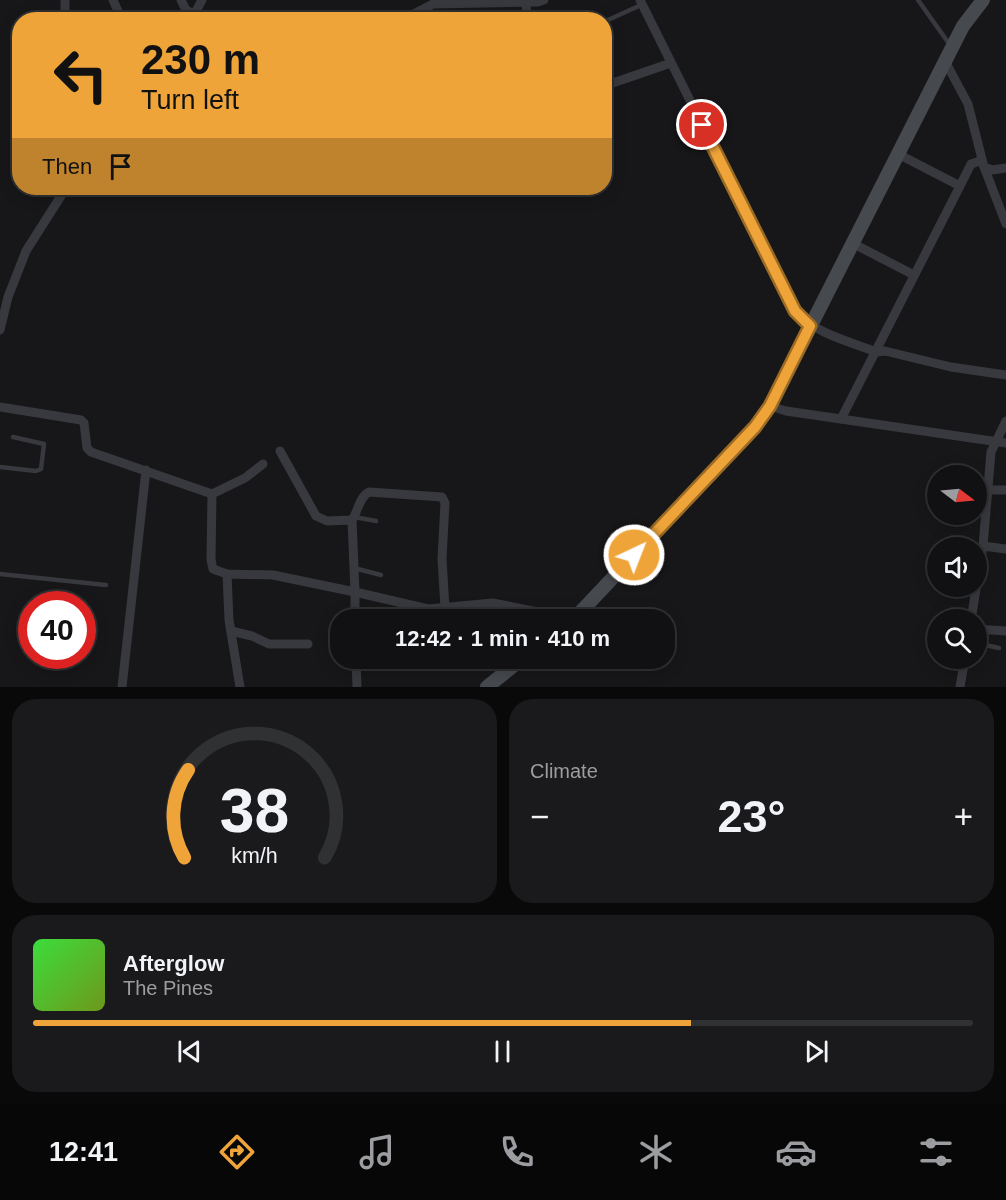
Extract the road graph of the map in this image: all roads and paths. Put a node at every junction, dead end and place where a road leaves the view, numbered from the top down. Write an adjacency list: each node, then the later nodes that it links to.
1 (544, 0): 4 (street)
2 (918, 0): 8 (lane)
3 (983, 0): 8 (street)
4 (526, 1): 6 (street)
5 (640, 2): 7 (lane); 10 (street)
6 (418, 12)
7 (612, 18)
8 (952, 47): 9 (street)
9 (945, 61): 12 (street); 13 (street)
10 (671, 63): 11 (street); 21 (street)
11 (612, 83)
12 (898, 154): 15 (street); 19 (street)
13 (982, 164): 14 (street); 15 (street); 17 (street)
14 (1006, 168)
15 (960, 186): 20 (street)
16 (62, 195): 22 (street)
17 (1002, 203): 18 (street)
18 (1006, 224)
19 (852, 243): 20 (street); 21 (street)
20 (915, 275): 23 (street)
21 (810, 326): 23 (street); 25 (street)
22 (0, 330)
23 (877, 352): 24 (street); 27 (street)
24 (1006, 375)
25 (770, 406): 27 (street); 54 (street)
26 (0, 407): 35 (street)
27 (842, 419): 30 (street)
28 (1006, 421): 30 (street)
29 (13, 437): 34 (lane)
30 (995, 441): 31 (street); 36 (street)
31 (1006, 443)
32 (280, 451): 39 (street)
33 (263, 464): 38 (street)
34 (0, 467)
35 (146, 470): 38 (street); 64 (street)
36 (988, 490): 37 (street); 41 (street)
37 (1006, 490)
38 (212, 494): 46 (street)
39 (353, 519): 40 (lane); 44 (street); 50 (street)
40 (376, 521)
41 (984, 537)
42 (987, 547): 43 (street)
43 (1006, 549)
44 (354, 568): 47 (lane); 49 (street)
45 (0, 574): 48 (lane)
46 (227, 574): 49 (street); 56 (street)
47 (381, 575)
48 (106, 585)
49 (355, 592): 51 (street); 52 (street)
50 (445, 608): 52 (street); 53 (street)
51 (355, 609)
52 (428, 609)
53 (523, 609)
54 (582, 609)
55 (987, 630): 57 (street)
56 (231, 631): 58 (street); 65 (street)
57 (1006, 631)
58 (308, 644)
59 (987, 646): 60 (lane)
60 (999, 648)
61 (356, 669): 66 (street)
62 (509, 669): 67 (street)
63 (963, 669): 68 (street)
64 (122, 687)
65 (240, 687)
66 (357, 687)
67 (487, 687)
68 (960, 687)

